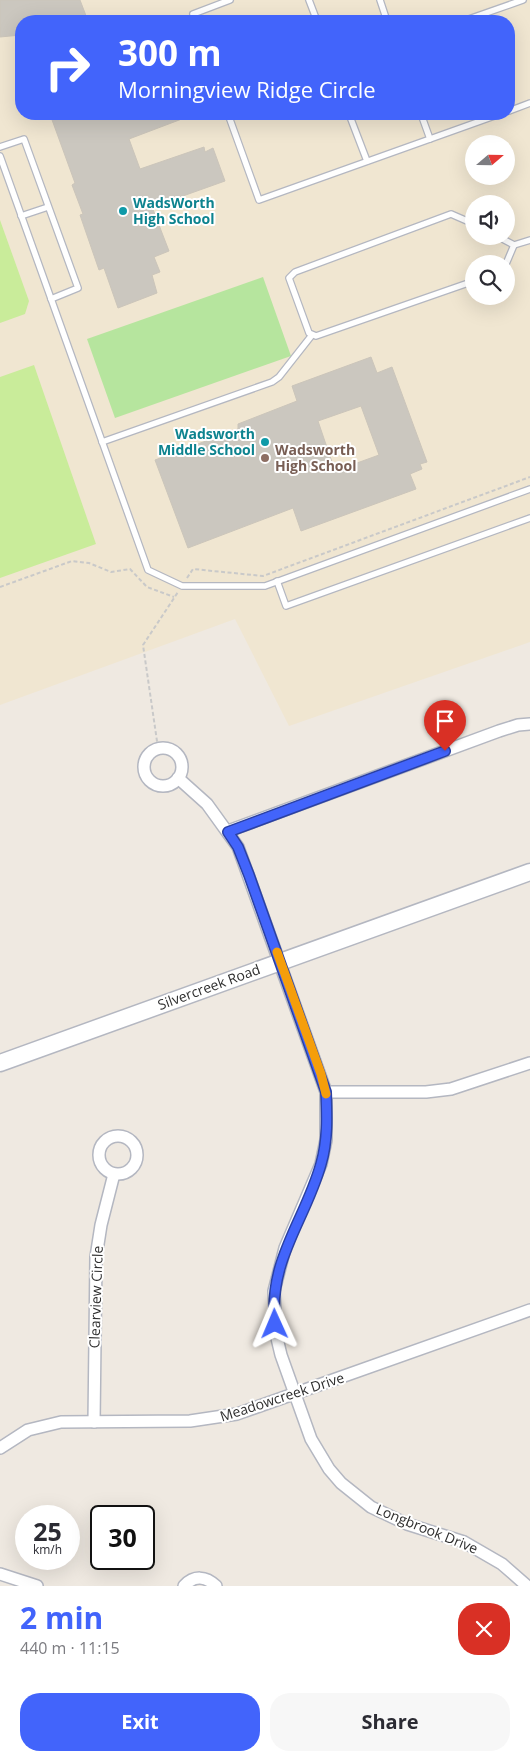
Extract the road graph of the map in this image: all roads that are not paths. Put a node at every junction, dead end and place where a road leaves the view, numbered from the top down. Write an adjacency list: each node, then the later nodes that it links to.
1 (230, 0): 5 (lane)
2 (309, 0): 6 (lane)
3 (380, 0): 7 (lane)
4 (523, 0): 8 (lane)
5 (193, 15)
6 (315, 15)
7 (385, 15)
8 (480, 15)
9 (530, 103): 10 (lane)
10 (515, 109)
11 (230, 120): 18 (lane)
12 (352, 120): 18 (lane)
13 (423, 120): 15 (lane)
14 (482, 120): 15 (lane)
15 (430, 138): 18 (lane)
16 (0, 147): 19 (lane)
17 (0, 156): 20 (lane)
18 (366, 162)
19 (48, 207): 20 (lane); 27 (lane)
20 (21, 216): 27 (lane)
21 (465, 220): 28 (lane)
22 (530, 240): 24 (lane)
23 (514, 245): 25 (lane)
24 (515, 245)
25 (510, 255)
26 (465, 285): 28 (lane)
27 (51, 299): 29 (lane)
28 (312, 335): 29 (lane)
29 (102, 442): 32 (lane)
30 (530, 489): 32 (lane)
31 (530, 518): 32 (lane)
32 (277, 581)
33 (530, 724): 35 (street)
34 (178, 778): 35 (street, Longbrook Drive)
35 (228, 832): 37 (street, Longbrook Drive)
36 (530, 872): 37 (street, Silvercreek Road)
37 (280, 962): 38 (street, Silvercreek Road); 40 (street, Longbrook Drive)
38 (0, 1063)
39 (530, 1063): 40 (street)
40 (326, 1092): 43 (street, Longbrook Drive)
41 (114, 1174): 44 (street, Clearview Circle)
42 (530, 1310): 43 (street, Meadowcreek Drive)
43 (295, 1394): 44 (street, Meadowcreek Drive); 50 (street, Longbrook Drive)
44 (94, 1422): 45 (street, Meadowcreek Drive)
45 (0, 1448)
46 (0, 1574): 47 (street)
47 (37, 1586)
48 (184, 1586): 49 (street)
49 (216, 1586)
50 (527, 1586)

